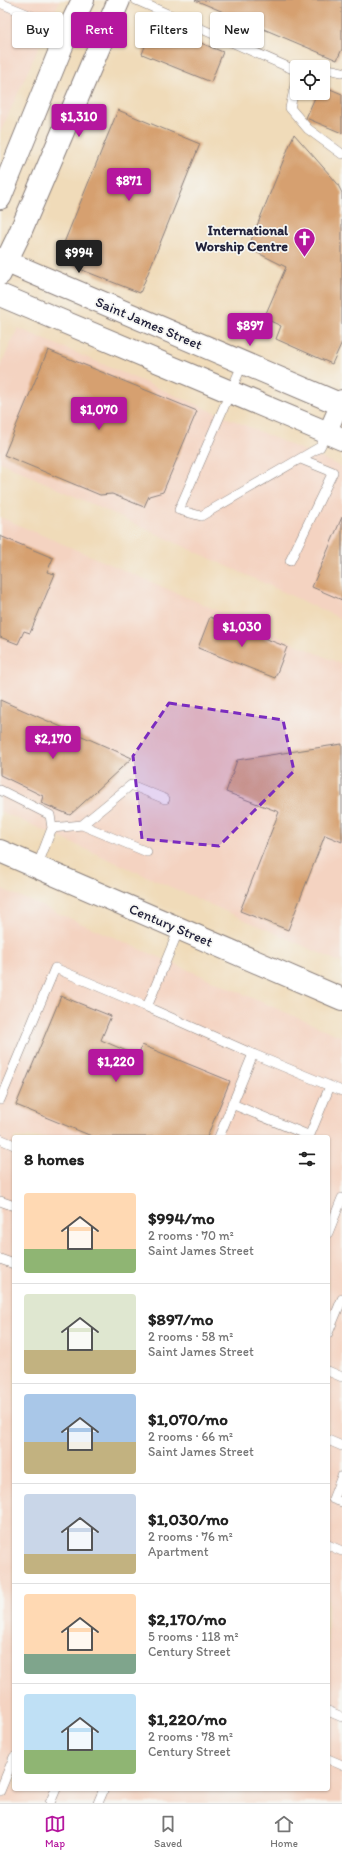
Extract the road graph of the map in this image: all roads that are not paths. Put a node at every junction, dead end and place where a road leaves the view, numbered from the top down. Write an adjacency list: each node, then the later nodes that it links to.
1 (83, 0): 5 (main road)
2 (119, 0): 12 (main road)
3 (140, 1): 6 (lane)
4 (0, 3): 5 (lane)
5 (68, 31): 11 (main road)
6 (290, 68)
7 (330, 69): 8 (lane)
8 (342, 72)
9 (292, 100): 10 (lane)
10 (342, 154)
11 (0, 198)
12 (2, 265): 14 (main road, Saint James Street)
13 (0, 296): 15 (main road)
14 (243, 363): 15 (lane); 16 (main road, Saint James Street)
15 (231, 391): 17 (main road); 18 (lane)
16 (341, 403): 17 (street)
17 (335, 436): 18 (lane)
18 (301, 459): 19 (lane)
19 (290, 561)
20 (0, 790): 23 (lane)
21 (165, 799): 22 (lane)
22 (82, 825): 23 (lane); 25 (lane)
23 (52, 828): 26 (lane)
24 (0, 851): 26 (main road, Century Street)
25 (147, 852)
26 (37, 867): 27 (main road, Century Street)
27 (180, 928): 28 (main road, Century Street); 29 (lane)
28 (342, 999)
29 (147, 1007): 30 (lane); 33 (lane)
30 (253, 1054): 31 (lane); 34 (lane)
31 (330, 1086): 32 (lane); 37 (lane)
32 (342, 1091)
33 (0, 1100)
34 (232, 1104): 35 (lane); 36 (lane)
35 (220, 1135)
36 (305, 1135)
37 (311, 1135)
38 (0, 1139): 39 (lane)
39 (12, 1144)
40 (342, 1198): 43 (lane)
41 (0, 1201): 42 (lane)
42 (12, 1205)
43 (330, 1228)
44 (0, 1259): 45 (lane)
45 (12, 1263)
46 (342, 1300): 47 (lane)
47 (339, 1317): 48 (lane)
48 (330, 1330)
49 (330, 1372): 50 (lane)
50 (342, 1377)
51 (330, 1441): 52 (lane)
52 (342, 1446)
53 (342, 1476): 54 (lane)
54 (330, 1497): 55 (lane)
55 (342, 1502)
56 (330, 1546): 57 (lane)
57 (342, 1551)
58 (330, 1712): 59 (lane)
59 (342, 1718)
60 (330, 1760): 62 (lane)
61 (12, 1762): 63 (lane)
62 (342, 1765)
63 (0, 1791)
64 (55, 1791): 66 (lane)
65 (103, 1791): 67 (lane)
66 (50, 1803)
67 (98, 1803)

